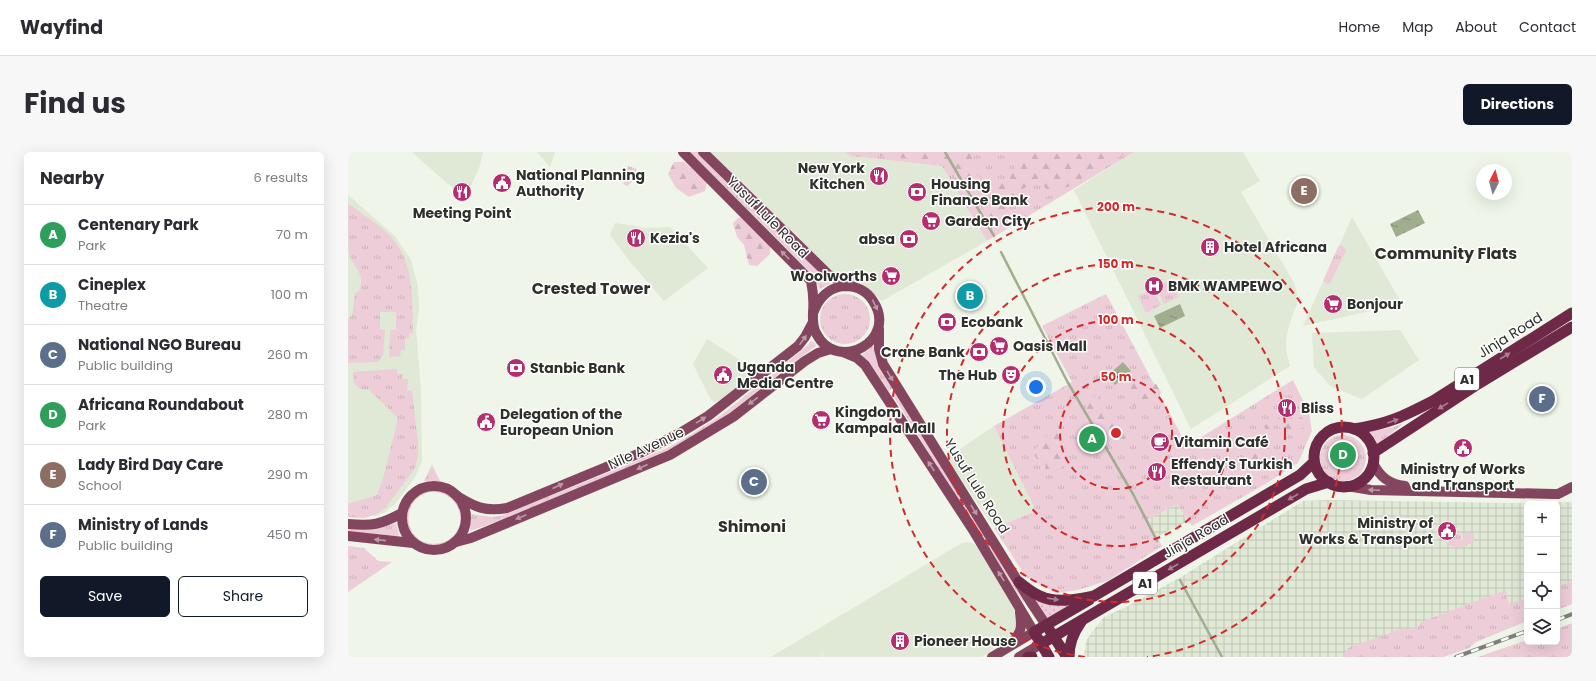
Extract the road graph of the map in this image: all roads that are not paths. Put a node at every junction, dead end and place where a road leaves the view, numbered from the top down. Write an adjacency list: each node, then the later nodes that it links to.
1 (683, 152): 5 (main road, Yusuf Lule Road, one-way to 1)
2 (703, 152): 3 (main road, Yusuf Lule Road)
3 (854, 287): 5 (main road); 6 (main road, one-way to 6)
4 (1572, 314): 10 (highway, Jinja Road / A1, one-way to 4)
5 (813, 317): 8 (main road); 16 (main road, Nile Avenue, one-way to 5)
6 (879, 325): 9 (main road); 22 (main road, Yusuf Lule Road, one-way to 22)
7 (1572, 327): 11 (highway, Jinja Road / A1, one-way to 11)
8 (831, 349): 9 (main road); 20 (main road, Nile Avenue, one-way to 20)
9 (845, 352): 24 (main road, Yusuf Lule Road, one-way to 9)
10 (1354, 429): 11 (highway); 12 (highway, A1)
11 (1373, 458): 14 (highway, A1); 15 (main road)
12 (1314, 462): 13 (highway); 23 (highway, Jinja Road / A1)
13 (1328, 482): 14 (highway, A1); 25 (highway, Jinja Road / A1, one-way to 25)
14 (1347, 486): 15 (main road, one-way to 14)
15 (1569, 488)
16 (457, 496): 17 (main road); 20 (main road)
17 (402, 513): 18 (main road); 21 (main road)
18 (348, 524)
19 (348, 536): 21 (main road, one-way to 19)
20 (456, 542): 21 (main road)
21 (413, 543)
22 (1019, 582): 23 (highway, one-way to 23); 26 (main road, Yusuf Lule Road)
23 (1094, 596): 26 (highway, A1)
24 (1020, 610): 27 (main road, Yusuf Lule Road); 30 (main road)
25 (1084, 618): 28 (highway, Jinja Road / A1); 36 (highway)
26 (1046, 625): 27 (highway, A1); 28 (highway, Yusuf Lule Road)
27 (1034, 632): 29 (highway); 30 (main road, A1)
28 (1054, 637): 29 (highway, Jinja Road / A1); 36 (highway, Yusuf Lule Road)
29 (1041, 644): 32 (main road, Jinja Road / A1); 35 (highway)
30 (1007, 648): 31 (main road, A1)
31 (992, 657)
32 (1019, 657)
33 (1028, 657): 34 (highway)
34 (1032, 657)
35 (1049, 657)
36 (1068, 657)

